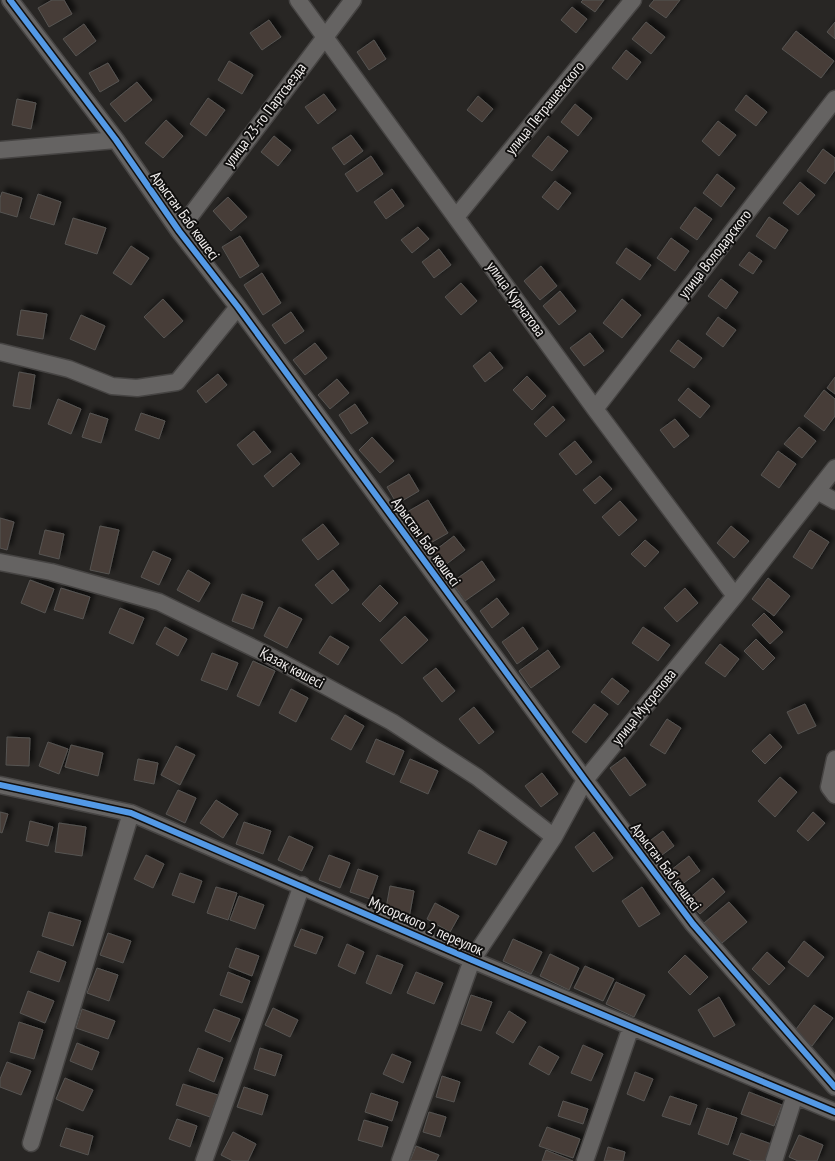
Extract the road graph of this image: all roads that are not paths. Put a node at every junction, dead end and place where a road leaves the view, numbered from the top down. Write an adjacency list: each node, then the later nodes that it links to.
1 (10, 0): 7 (street, Арыстан Баб көшесі)
2 (298, 0): 5 (street, улица Курчатова)
3 (353, 0): 5 (street, улица 23-го Партсъезда)
4 (633, 0): 9 (street, улица Петрашевского)
5 (324, 36): 9 (street, улица Курчатова); 10 (street, улица 23-го Партсъезда)
6 (835, 99): 13 (street, улица Володарского)
7 (116, 140): 8 (street); 10 (street, Арыстан Баб көшесі)
8 (0, 150)
9 (456, 217): 13 (street, улица Курчатова)
10 (179, 230): 11 (street, Арыстан Баб көшесі)
11 (238, 308): 12 (street); 20 (street, Арыстан Баб көшесі)
12 (0, 352)
13 (595, 409): 18 (street, улица Курчатова)
14 (835, 468): 15 (street, улица Мусрепова)
15 (817, 491): 16 (street); 18 (street, улица Мусрепова)
16 (835, 501)
17 (0, 562): 24 (street, Қазақ көшесі)
18 (735, 596): 20 (street, улица Мусрепова)
19 (835, 759): 22 (street)
20 (585, 780): 24 (street, улица Мусрепова); 28 (street, Арыстан Баб көшесі)
21 (0, 785): 23 (street, Мусорского 2 переулок)
22 (835, 795)
23 (131, 812): 25 (street, Мусорского 2 переулок); 31 (street)
24 (554, 837): 26 (street, улица Мусрепова)
25 (302, 885): 26 (street, Мусорского 2 переулок); 32 (street)
26 (472, 960): 27 (street, Мусорского 2 переулок); 33 (street, Мусорского 2 переулок)
27 (631, 1027): 29 (street, Мусорского 2 переулок); 34 (street)
28 (835, 1087)
29 (795, 1095): 30 (street, Мусорского 2 переулок); 35 (street)
30 (835, 1112)
31 (31, 1143)
32 (204, 1161)
33 (400, 1161)
34 (584, 1161)
35 (774, 1161)

